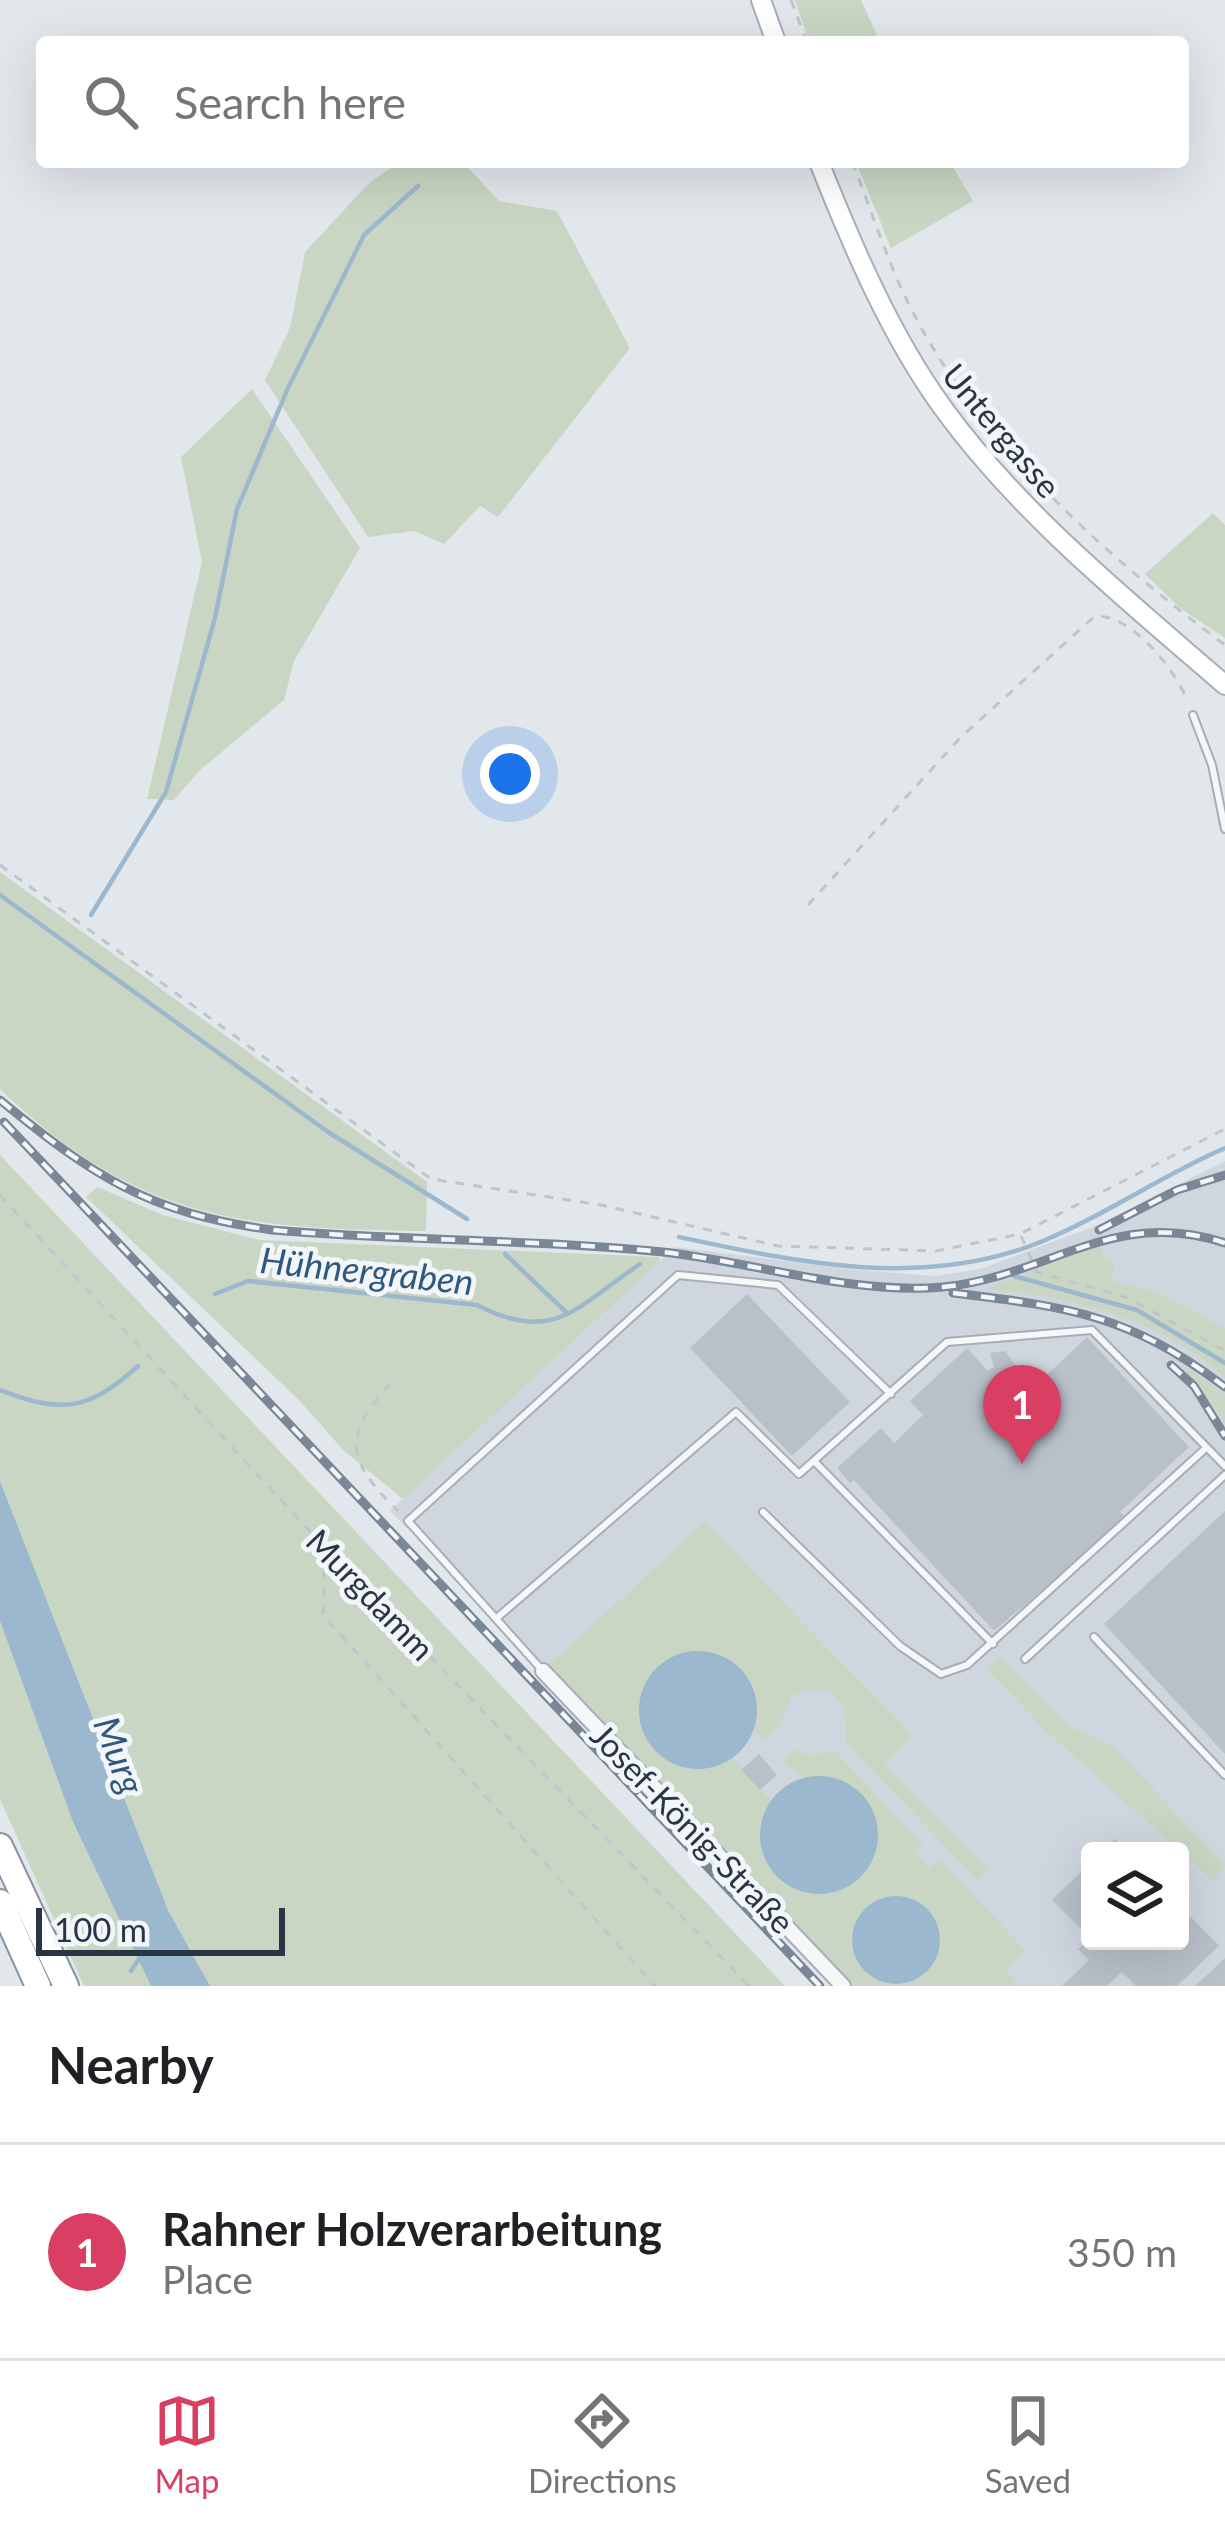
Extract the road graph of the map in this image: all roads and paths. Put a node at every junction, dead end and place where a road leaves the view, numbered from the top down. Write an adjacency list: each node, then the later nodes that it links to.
1 (761, 0): 3 (street)
2 (791, 0): 4 (path)
3 (774, 36)
4 (805, 36)
5 (822, 168): 8 (street)
6 (854, 168): 7 (path, Untergasse)
7 (1225, 645)
8 (1225, 685)
9 (1193, 715): 11 (lane); 14 (path)
10 (1225, 763): 11 (lane)
11 (1211, 765): 12 (lane)
12 (1225, 829)
13 (0, 865): 17 (path)
14 (808, 905)
15 (1225, 1129): 17 (path)
16 (0, 1195): 26 (path, Murgdamm)
17 (1020, 1234): 18 (path)
18 (1225, 1351)
19 (390, 1384): 25 (path)
20 (891, 1394): 21 (lane); 22 (lane); 25 (lane)
21 (1206, 1448): 23 (lane); 29 (lane)
22 (814, 1461): 27 (lane); 29 (lane)
23 (1225, 1471): 30 (lane)
24 (763, 1512): 29 (lane)
25 (408, 1521): 27 (lane)
26 (326, 1549): 37 (path); 38 (path, Murgdamm)
27 (499, 1617): 31 (lane)
28 (1094, 1637): 32 (lane)
29 (993, 1644)
30 (1025, 1659)
31 (543, 1671): 39 (street, Josef-König-Straße)
32 (1225, 1775)
33 (0, 1846): 36 (highway)
34 (0, 1902): 35 (highway)
35 (38, 1986)
36 (66, 1986)
37 (655, 1986)
38 (749, 1986)
39 (843, 1986)

